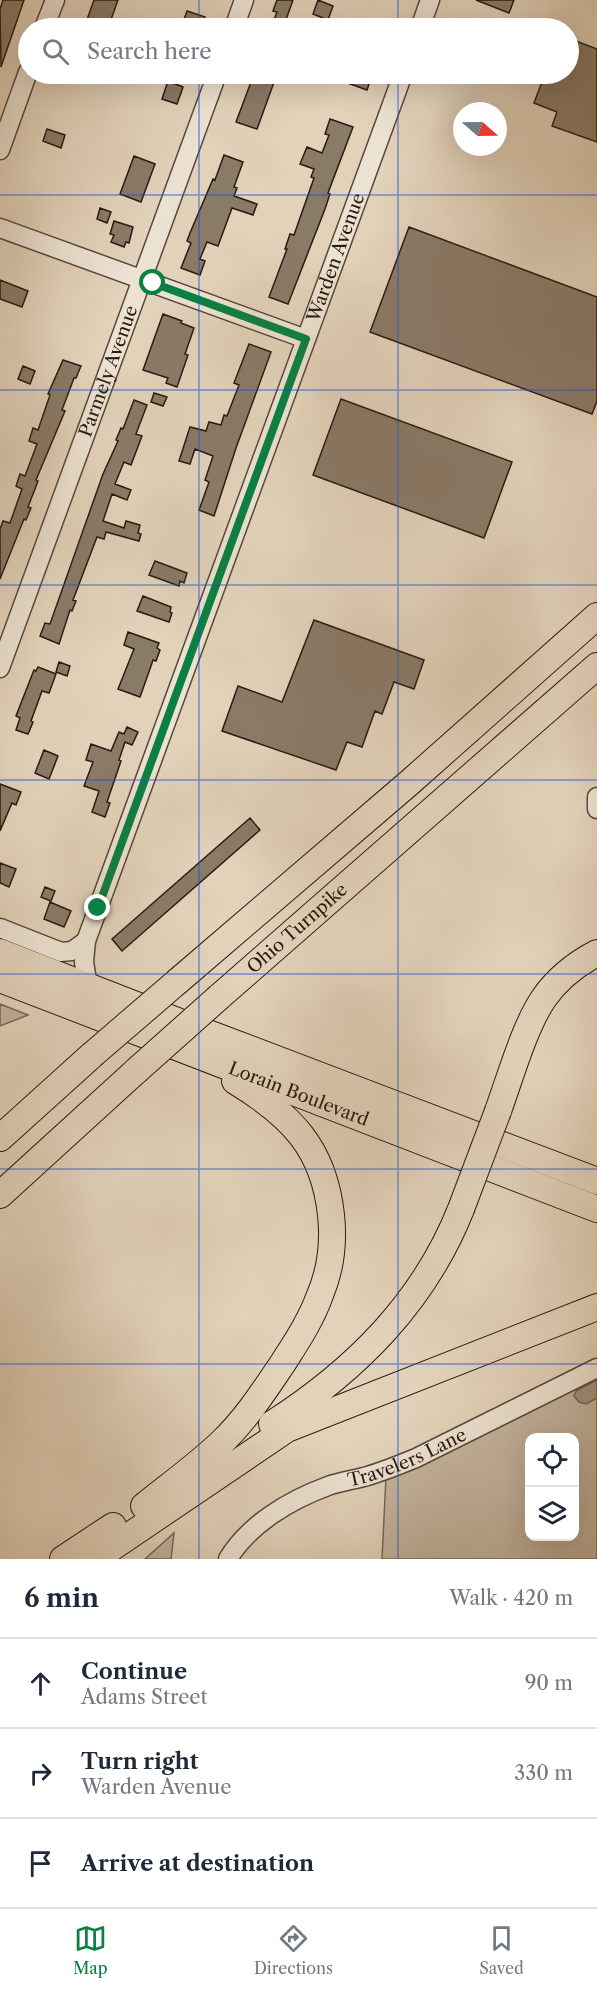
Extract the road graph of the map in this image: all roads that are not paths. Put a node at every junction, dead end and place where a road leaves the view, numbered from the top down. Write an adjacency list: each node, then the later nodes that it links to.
1 (55, 0): 4 (street)
2 (244, 0): 5 (street)
3 (430, 0): 6 (street)
4 (48, 18)
5 (238, 18)
6 (424, 18)
7 (24, 84): 10 (street)
8 (213, 84): 12 (street, Parmely Avenue)
9 (399, 84): 13 (street, Warden Avenue)
10 (0, 150)
11 (0, 228): 12 (street)
12 (142, 279): 13 (street); 16 (street, Parmely Avenue)
13 (306, 339): 20 (street, Warden Avenue)
14 (597, 616): 27 (highway, Ohio Turnpike, bridge)
15 (597, 666): 34 (highway, Ohio Turnpike, bridge)
16 (0, 668)
17 (597, 797): 18 (street)
18 (597, 809)
19 (0, 928): 20 (street)
20 (86, 941): 25 (street, Warden Avenue)
21 (0, 952): 25 (highway, Lorain Boulevard)
22 (597, 953): 28 (highway)
23 (597, 965): 28 (highway)
24 (0, 979): 26 (highway, Lorain Boulevard)
25 (88, 987): 31 (highway, Lorain Boulevard)
26 (149, 1037): 35 (highway, Lorain Boulevard); 40 (highway)
27 (92, 1054): 29 (highway); 30 (highway, Ohio Turnpike)
28 (503, 1112): 36 (highway)
29 (0, 1120)
30 (0, 1138)
31 (500, 1145): 32 (highway); 33 (highway, Lorain Boulevard)
32 (597, 1170)
33 (597, 1180)
34 (0, 1194)
35 (597, 1209)
36 (465, 1210): 39 (highway); 40 (highway)
37 (597, 1307): 39 (highway)
38 (597, 1368): 43 (street, Travelers Lane)
39 (287, 1429): 42 (highway)
40 (144, 1506): 41 (highway)
41 (63, 1559)
42 (96, 1559)
43 (228, 1559)

